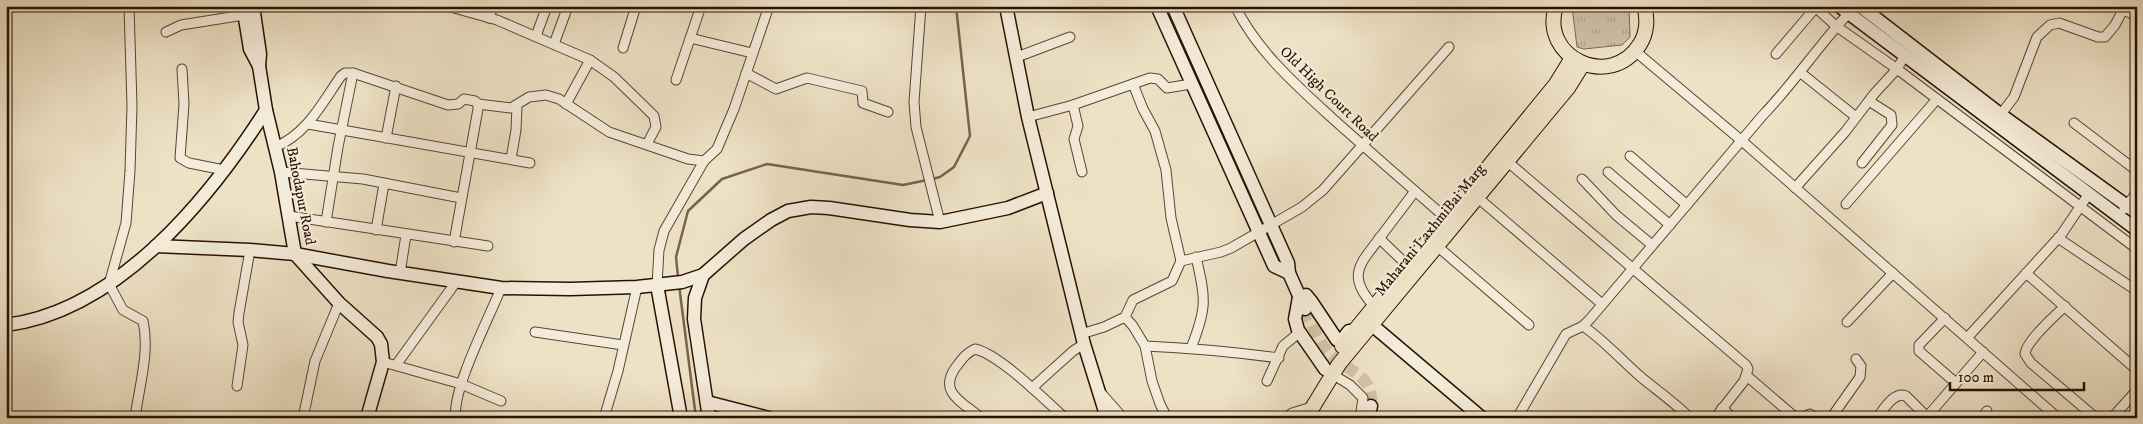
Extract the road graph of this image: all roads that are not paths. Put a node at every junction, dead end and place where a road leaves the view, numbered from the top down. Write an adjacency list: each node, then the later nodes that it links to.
1 (129, 6): 122 (street)
2 (447, 6): 22 (street)
3 (492, 6): 22 (street)
4 (547, 6): 25 (street)
5 (568, 6): 28 (street)
6 (636, 6): 30 (street)
7 (701, 6): 27 (street)
8 (769, 6): 32 (street)
9 (921, 6): 95 (street)
10 (1006, 6): 35 (street)
11 (1157, 6): 45 (street)
12 (1172, 6): 97 (street)
13 (1235, 6): 64 (street, Old High Court Road)
14 (1556, 6): 37 (main road)
15 (1644, 6): 31 (main road)
16 (1860, 6): 57 (street)
17 (1815, 7): 23 (street); 33 (street)
18 (2123, 7): 21 (street); 57 (street)
19 (246, 9): 24 (street); 53 (street, Bahodapur Road)
20 (1843, 10): 23 (street); 34 (street)
21 (2137, 17)
22 (489, 18): 25 (street)
23 (1836, 26): 39 (street); 42 (street)
24 (166, 32)
25 (536, 36): 28 (street)
26 (1070, 36): 35 (street)
27 (690, 38): 32 (street); 43 (street)
28 (554, 44): 36 (street)
29 (1449, 47): 64 (street)
30 (623, 48)
31 (1635, 52): 37 (main road); 62 (street)
32 (752, 53): 41 (street)
33 (1776, 54)
34 (1905, 55): 39 (street); 57 (street)
35 (1016, 57): 55 (street)
36 (590, 60): 50 (street); 63 (street)
37 (1577, 61): 70 (main road, Maharani LaxhmiBai Marg); 93 (main road)
38 (182, 69): 73 (street)
39 (1897, 69): 47 (street); 48 (street)
40 (353, 73): 46 (street); 59 (street); 60 (street)
41 (746, 73): 54 (street); 69 (street)
42 (1801, 73): 56 (street); 62 (street)
43 (676, 80)
44 (1133, 84): 45 (street); 52 (street); 113 (street)
45 (1191, 84): 100 (street)
46 (396, 86): 49 (street); 61 (street)
47 (1937, 99): 87 (street); 88 (street)
48 (1869, 101): 56 (street); 71 (street)
49 (478, 104): 51 (street); 66 (street)
50 (566, 104): 51 (street); 63 (street)
51 (517, 106): 68 (street)
52 (1073, 106): 55 (street); 76 (street)
53 (266, 110): 65 (street, Bahodapur Road); 73 (street)
54 (888, 112)
55 (1028, 117): 84 (street)
56 (1856, 117): 81 (street)
57 (1997, 119): 87 (street); 90 (street)
58 (2074, 123): 74 (street)
59 (308, 124): 60 (street); 65 (street)
60 (341, 131): 61 (street); 78 (street)
61 (386, 138): 66 (street)
62 (1742, 141): 81 (street); 89 (street)
63 (648, 144): 69 (street)
64 (1361, 145): 82 (street, Old High Court Road); 97 (street)
65 (275, 147): 75 (street, Bahodapur Road)
66 (470, 151): 68 (street); 86 (street)
67 (1630, 156): 89 (street)
68 (511, 159): 72 (street)
69 (704, 161): 123 (street)
70 (1508, 162): 85 (main road, Maharani LaxhmiBai Marg); 115 (street)
71 (1862, 162)
72 (530, 163)
73 (224, 170): 105 (street)
74 (2137, 171)
75 (281, 172): 78 (street); 91 (street, Bahodapur Road)
76 (1082, 172)
77 (1608, 172): 96 (street)
78 (333, 176): 80 (street); 94 (street)
79 (1582, 179): 108 (street)
80 (384, 184): 86 (street); 98 (street)
81 (1795, 188): 118 (street)
82 (1415, 191): 93 (street, Old High Court Road); 102 (street)
83 (2137, 192): 90 (street)
84 (1047, 193): 95 (street); 142 (street)
85 (1477, 197): 107 (main road, Maharani LaxhmiBai Marg); 129 (street)
86 (461, 198): 104 (street)
87 (2085, 200): 92 (street); 103 (street); 109 (street)
88 (1846, 204)
89 (1687, 205): 96 (street)
90 (2132, 209): 92 (street)
91 (289, 216): 94 (street); 111 (street, Bahodapur Road)
92 (2117, 217): 99 (street)
93 (1446, 218): 114 (main road)
94 (326, 222): 98 (street)
95 (940, 222): 120 (street)
96 (1670, 225): 108 (street)
97 (1271, 226): 100 (street); 117 (street)
98 (376, 230): 101 (street)
99 (2137, 230)
100 (1259, 232): 112 (street); 117 (street)
101 (406, 235): 104 (street); 116 (street)
102 (1380, 238): 114 (street); 132 (street)
103 (2058, 238): 119 (street); 126 (street)
104 (454, 242): 106 (street)
105 (156, 246): 110 (street); 122 (street)
106 (488, 246)
107 (1437, 246): 132 (main road, Maharani LaxhmiBai Marg); 137 (street)
108 (1652, 246): 115 (street)
109 (2137, 249)
110 (250, 250): 111 (street); 157 (street)
111 (295, 254): 116 (street); 128 (street, Bahodapur Road)
112 (1196, 257): 113 (street); 145 (street)
113 (1181, 261): 133 (street)
114 (1407, 265): 132 (main road)
115 (1632, 269): 129 (street); 153 (street)
116 (400, 273): 121 (street)
117 (1289, 273): 127 (street)
118 (1892, 273): 134 (street); 135 (street)
119 (2026, 273): 130 (street); 141 (street)
120 (698, 277): 123 (street); 162 (street)
121 (456, 282): 125 (street); 150 (street)
122 (109, 284): 136 (street); 167 (street)
123 (660, 285): 124 (street); 172 (street)
124 (637, 287): 125 (street); 143 (street)
125 (501, 288): 156 (street)
126 (2137, 291)
127 (1300, 297): 131 (street); 132 (street); 140 (street)
128 (339, 303): 149 (street, Bahodapur Road); 168 (street)
129 (1602, 304): 138 (street)
130 (2065, 306): 151 (street); 193 (street)
131 (1305, 309)
132 (1371, 316): 152 (main road, Maharani LaxhmiBai Marg); 182 (street)
133 (1125, 317): 142 (street); 144 (street)
134 (1945, 318): 141 (street); 155 (street)
135 (1847, 322)
136 (6, 325)
137 (1529, 325)
138 (1583, 326): 183 (street); 184 (street)
139 (535, 332): 143 (street)
140 (1300, 332): 147 (street); 152 (street)
141 (1967, 338): 146 (street)
142 (1082, 339): 158 (street); 159 (street)
143 (623, 345): 171 (street)
144 (1145, 346): 145 (street); 179 (street)
145 (1191, 348): 147 (street)
146 (1983, 352): 155 (street); 165 (street)
147 (1279, 358): 154 (street)
148 (1856, 359): 190 (street)
149 (383, 362): 150 (street); 169 (street, Bahodapur Road)
150 (396, 365): 156 (street)
151 (2137, 370)
152 (1329, 372): 164 (main road, Maharani LaxhmiBai Marg); 181 (street)
153 (1747, 376): 163 (street); 187 (street)
154 (1267, 381)
155 (1956, 383): 166 (street)
156 (461, 384): 161 (street); 170 (street)
157 (237, 386)
158 (1032, 388): 175 (street); 176 (street)
159 (1098, 389): 177 (street); 178 (street)
160 (2137, 390): 194 (street)
161 (501, 401)
162 (707, 402): 173 (street); 174 (street)
163 (1722, 408): 185 (street); 186 (street)
164 (1306, 412): 180 (street)
165 (2047, 414): 192 (street)
166 (1927, 417): 191 (street)
167 (135, 418)
168 (304, 418)
169 (367, 418)
170 (456, 418)
171 (604, 418)
172 (681, 418)
173 (709, 418)
174 (769, 418)
175 (981, 418)
176 (1065, 418)
177 (1107, 418)
178 (1123, 418)
179 (1167, 418)
180 (1286, 418)
181 (1360, 418)
182 (1482, 418)
183 (1517, 418)
184 (1690, 418)
185 (1715, 418)
186 (1733, 418)
187 (1796, 418)
188 (1802, 418): 189 (street)
189 (1815, 418)
190 (1831, 418)
191 (1877, 418)
192 (2058, 418)
193 (2096, 418)
194 (2112, 418)

